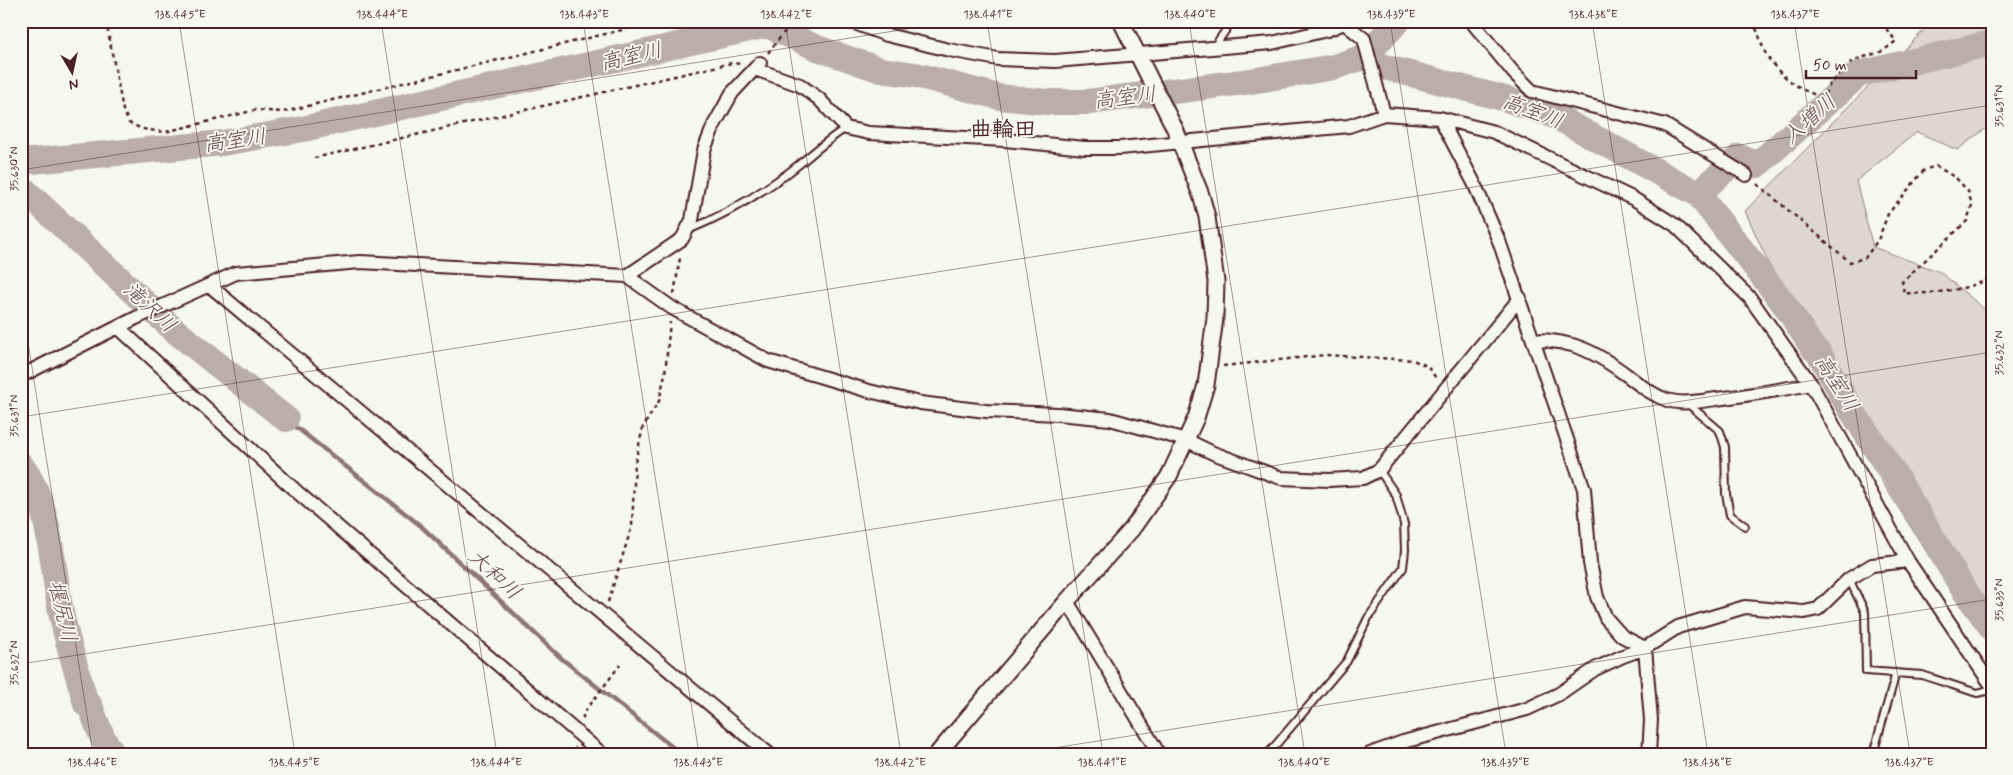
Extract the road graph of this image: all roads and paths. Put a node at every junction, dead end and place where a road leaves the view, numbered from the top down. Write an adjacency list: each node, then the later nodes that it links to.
1 (106, 21): 2 (path)
2 (659, 21)
3 (793, 21): 13 (path)
4 (849, 21): 12 (street)
5 (1121, 21): 12 (street)
6 (1232, 21): 11 (lane)
7 (1471, 21): 19 (street)
8 (1752, 21): 9 (path)
9 (1880, 21)
10 (1345, 22): 11 (street); 14 (street)
11 (1213, 48): 12 (street)
12 (1139, 57): 17 (street)
13 (758, 66): 16 (street); 18 (path); 20 (street)
14 (1384, 114): 15 (street); 17 (street)
15 (1440, 118): 24 (street); 30 (street)
16 (846, 128): 17 (street); 20 (lane)
17 (1178, 135): 28 (street)
18 (314, 158)
19 (1746, 174): 22 (path)
20 (684, 235): 21 (street); 25 (path)
21 (627, 276): 23 (street); 25 (street)
22 (1992, 277)
23 (206, 286): 26 (street); 39 (street)
24 (1520, 298): 27 (street); 31 (street)
25 (672, 308): 33 (street); 39 (path)
26 (119, 328): 29 (street); 45 (street)
27 (1534, 340): 32 (street); 40 (street)
28 (1208, 368): 31 (path); 33 (street)
29 (21, 376)
30 (1811, 384): 32 (street); 36 (street)
31 (1445, 390): 34 (street)
32 (1686, 402): 35 (lane)
33 (1186, 440): 34 (street); 38 (street)
34 (1379, 470): 49 (lane)
35 (1745, 526)
36 (1908, 562): 37 (street); 43 (street)
37 (1849, 579): 40 (street); 42 (lane)
38 (1068, 601): 47 (street); 48 (street)
39 (604, 615): 46 (street)
40 (1645, 648): 50 (street); 51 (street)
41 (620, 665): 44 (path)
42 (1896, 673): 43 (lane); 52 (lane)
43 (1992, 688)
44 (584, 714)
45 (602, 754)
46 (769, 754)
47 (937, 754)
48 (1159, 754)
49 (1268, 754)
50 (1370, 754)
51 (1649, 754)
52 (1873, 754)

